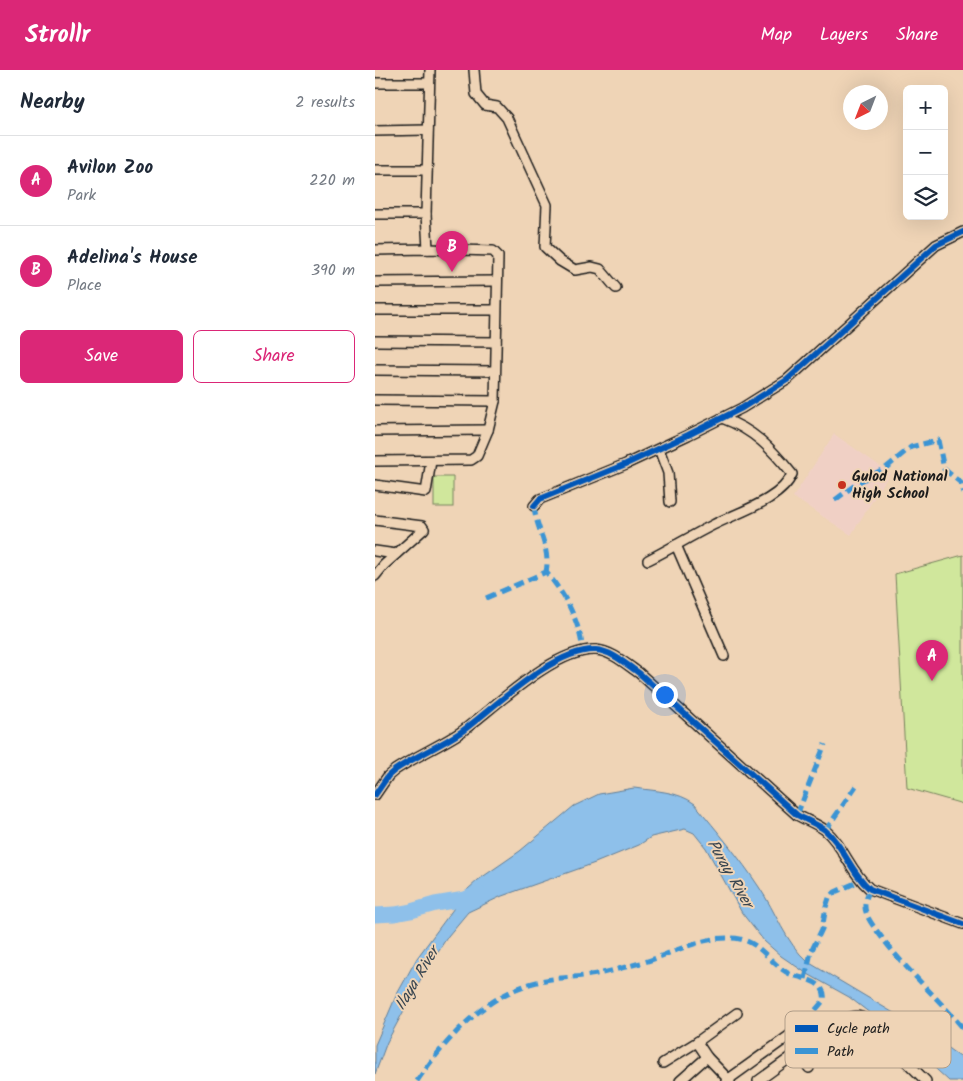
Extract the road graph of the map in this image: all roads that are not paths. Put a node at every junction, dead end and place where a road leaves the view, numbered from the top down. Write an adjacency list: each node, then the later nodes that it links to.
1 (430, 70): 4 (street)
2 (475, 70): 16 (street)
3 (375, 83): 4 (street)
4 (429, 83): 5 (street)
5 (428, 130): 6 (street); 8 (street)
6 (375, 131)
7 (375, 170): 8 (street)
8 (427, 170): 10 (street)
9 (375, 214): 10 (street)
10 (426, 214): 12 (street)
11 (963, 232): 25 (street)
12 (428, 248): 13 (street); 14 (street)
13 (375, 250)
14 (497, 281): 15 (street); 18 (street)
15 (375, 282)
16 (616, 288)
17 (375, 310): 18 (street)
18 (496, 310): 20 (street)
19 (375, 341): 20 (street)
20 (496, 342): 22 (street)
21 (375, 370): 22 (street)
22 (495, 370): 24 (street)
23 (375, 400): 24 (street)
24 (495, 401): 26 (street)
25 (722, 418): 28 (street); 35 (street)
26 (488, 430): 27 (street); 30 (street)
27 (375, 431)
28 (659, 449): 32 (street); 33 (street)
29 (375, 461): 30 (street)
30 (431, 461): 31 (street)
31 (375, 484)
32 (670, 502)
33 (534, 506)
34 (375, 520): 37 (street)
35 (676, 545): 38 (street); 40 (street)
36 (375, 551): 37 (street)
37 (396, 554): 39 (street)
38 (648, 560)
39 (375, 576)
40 (724, 656)
41 (375, 795): 42 (street)
42 (963, 924)
43 (737, 1012): 45 (street)
44 (785, 1039): 50 (street)
45 (697, 1042): 46 (street); 48 (street)
46 (707, 1057): 50 (street); 51 (street)
47 (785, 1061): 52 (street)
48 (663, 1062)
49 (913, 1068): 53 (street)
50 (728, 1080)
51 (681, 1081)
52 (758, 1081)
53 (926, 1081)

